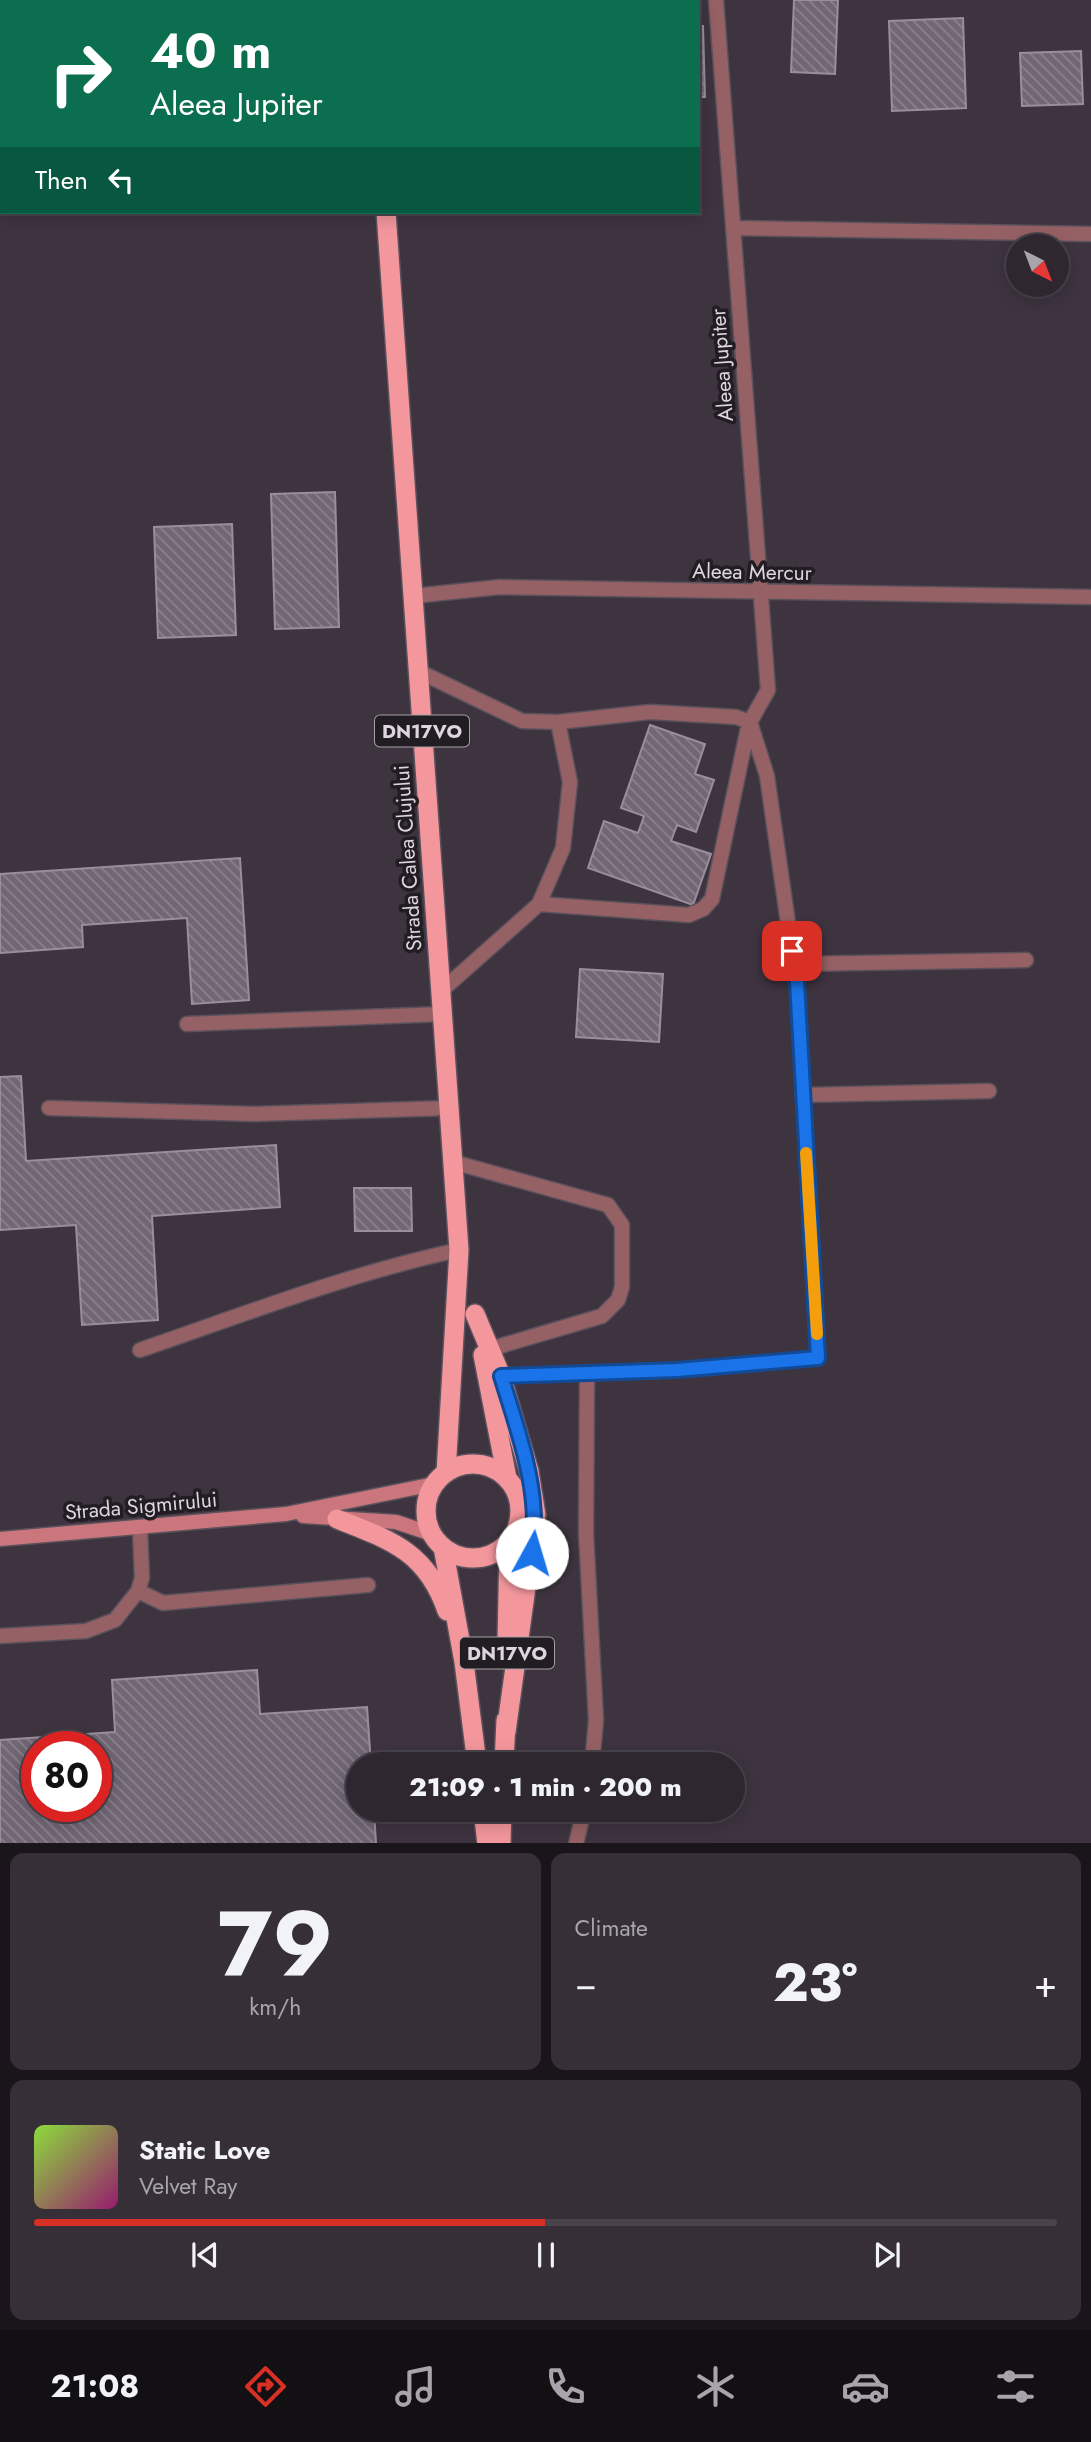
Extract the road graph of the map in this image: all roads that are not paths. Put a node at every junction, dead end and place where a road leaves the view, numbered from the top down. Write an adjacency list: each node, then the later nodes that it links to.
1 (716, 0): 3 (street, Aleea Jupiter)
2 (386, 214): 6 (highway, Strada Calea Clujului / DN17VO)
3 (733, 228): 4 (street); 5 (street, Aleea Jupiter)
4 (1091, 234)
5 (761, 594): 6 (street, Aleea Mercur); 7 (street, Aleea Mercur); 10 (street, Aleea Jupiter)
6 (413, 596): 8 (highway, Strada Calea Clujului / DN17VO)
7 (1091, 597)
8 (418, 671): 9 (street); 14 (highway, Strada Calea Clujului / DN17VO)
9 (558, 722): 10 (street); 11 (street)
10 (750, 722): 11 (street, Aleea Jupiter); 12 (street)
11 (539, 904): 14 (street)
12 (794, 957): 13 (street); 18 (street)
13 (1027, 960)
14 (440, 992): 15 (highway, Strada Calea Clujului / DN17VO)
15 (442, 1014): 16 (street); 20 (highway, Strada Calea Clujului / DN17VO)
16 (187, 1024)
17 (989, 1091): 18 (street)
18 (803, 1094): 26 (street)
19 (49, 1108): 20 (street)
20 (449, 1108): 21 (highway, Strada Calea Clujului / DN17VO)
21 (453, 1162): 22 (highway, Strada Calea Clujului / DN17VO); 24 (street)
22 (459, 1250): 23 (highway, Strada Calea Clujului / DN17VO); 25 (street); 28 (highway, Strada Calea Clujului / DN17VO)
23 (475, 1314): 24 (highway); 29 (highway, Strada Calea Clujului / DN17VO)
24 (490, 1349): 27 (highway)
25 (139, 1350)
26 (587, 1374): 27 (street); 43 (street)
27 (501, 1376): 40 (highway)
28 (440, 1478): 29 (highway); 30 (main road, Strada Sigmirului); 34 (highway, DN17VO)
29 (507, 1478): 35 (highway, DN17VO)
30 (286, 1514): 31 (main road, Strada Sigmirului); 32 (main road, Strada Sigmirului)
31 (337, 1519): 34 (main road, Strada Sigmirului); 39 (highway)
32 (140, 1529): 33 (main road, Strada Sigmirului); 37 (street)
33 (0, 1539)
34 (438, 1540): 35 (highway); 39 (highway, DN17VO)
35 (509, 1541): 40 (highway, DN17VO)
36 (368, 1585): 37 (street)
37 (138, 1591): 38 (street)
38 (0, 1636)
39 (464, 1662): 41 (highway, DN17VO)
40 (506, 1732): 42 (highway, DN17VO)
41 (475, 1752)
42 (505, 1752)
43 (593, 1752)
44 (484, 1822): 47 (highway)
45 (502, 1822): 48 (highway)
46 (581, 1822): 49 (street)
47 (487, 1843)
48 (501, 1843)
49 (576, 1843)

